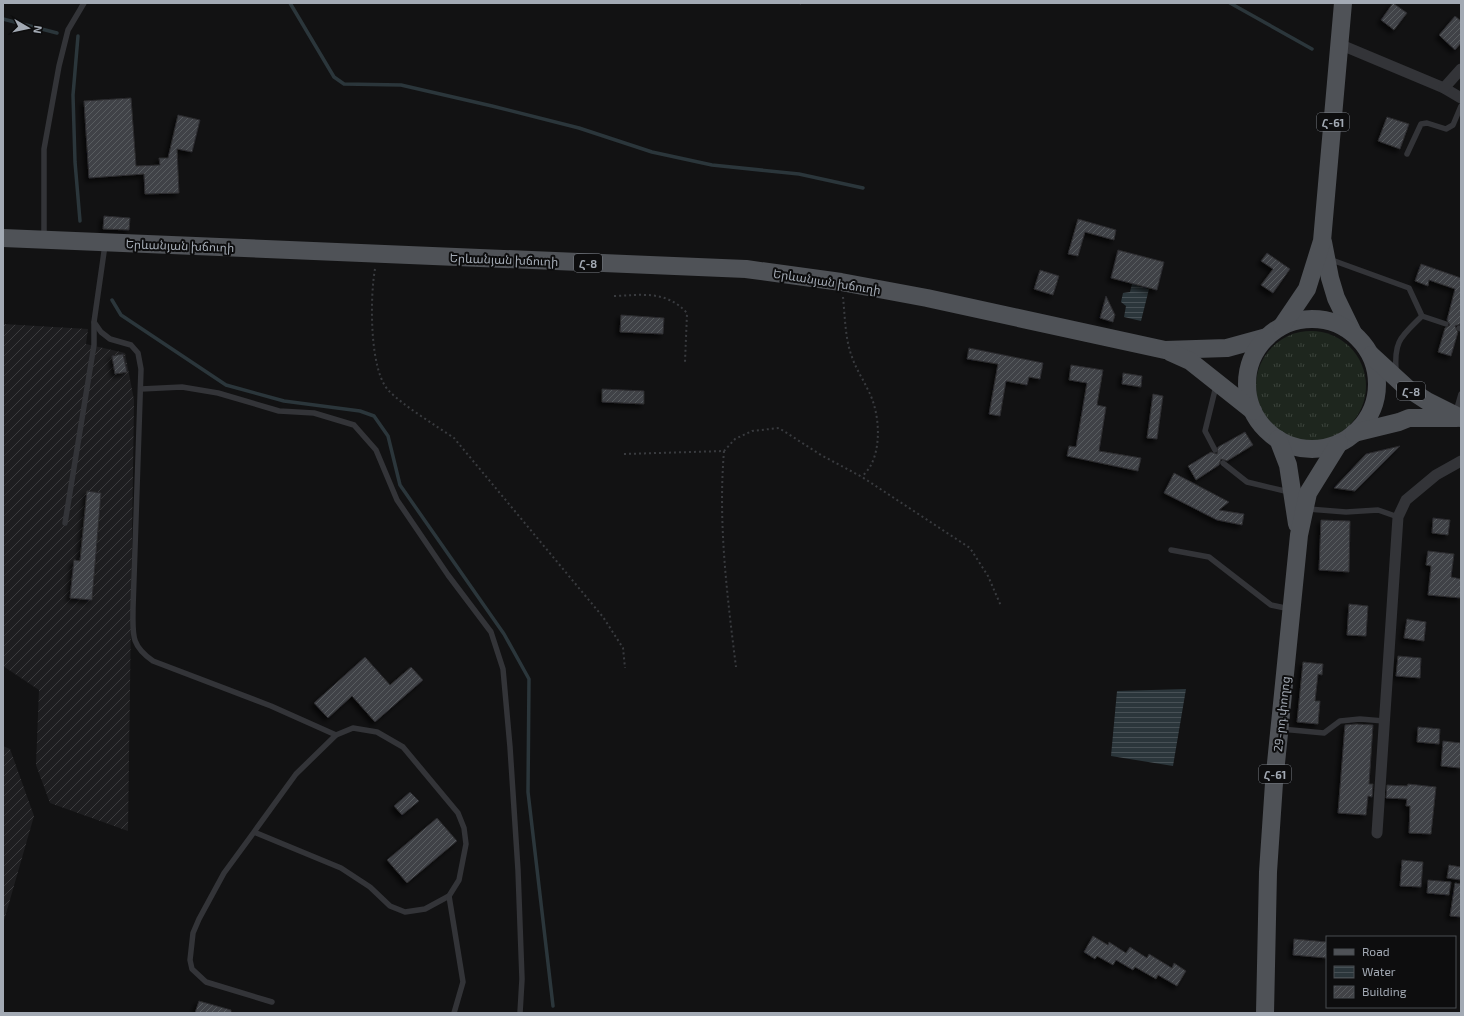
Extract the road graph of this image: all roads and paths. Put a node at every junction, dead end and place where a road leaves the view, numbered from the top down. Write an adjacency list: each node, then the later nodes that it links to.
1 (84, 3): 10 (lane)
2 (1343, 3): 3 (main road, Հ-61)
3 (1339, 44): 5 (street); 11 (main road, Հ-61)
4 (1461, 69): 5 (street)
5 (1444, 88): 6 (street)
6 (1461, 98)
7 (1461, 106): 8 (lane)
8 (1407, 154)
9 (3, 238): 10 (main road, Երևանյան խճուղի / Հ-8)
10 (44, 240): 12 (main road, Երևանյան խճուղի / Հ-8)
11 (1322, 241): 14 (main road, Հ-61); 20 (main road, Հ-61)
12 (105, 242): 13 (main road, Երևանյան խճուղի / Հ-8); 18 (lane)
13 (377, 254): 15 (main road, Երևանյան խճուղի / Հ-8); 50 (path)
14 (1327, 258): 17 (lane); 21 (main road, Հ-61)
15 (841, 282): 23 (main road, Երևանյան խճուղի / Հ-8); 40 (path)
16 (614, 296): 25 (path)
17 (1422, 316): 19 (lane); 26 (lane)
18 (94, 322): 28 (lane); 44 (lane)
19 (1446, 324)
20 (1282, 326): 21 (main road); 22 (main road)
21 (1355, 335): 24 (main road)
22 (1267, 337): 23 (main road, Երևանյան խճուղի / Հ-8); 30 (main road)
23 (1166, 350): 27 (main road, Երևանյան խճուղի / Հ-8)
24 (1369, 354): 26 (main road, Հ-8); 32 (main road)
25 (685, 362)
26 (1396, 377): 31 (main road, Հ-8)
27 (1216, 381): 30 (main road, Երևանյան խճուղի / Հ-8); 35 (lane)
28 (141, 388): 53 (lane); 59 (lane)
29 (1461, 394): 31 (lane)
30 (1253, 411): 33 (main road)
31 (1461, 418): 32 (main road)
32 (1354, 433): 34 (main road)
33 (1278, 439): 34 (main road); 41 (main road, 29-րդ փողոց / Հ-61)
34 (1339, 443): 42 (main road, 29-րդ փողոց / Հ-61)
35 (1215, 450)
36 (724, 451): 37 (path); 40 (path); 49 (path)
37 (624, 454)
38 (1461, 461): 43 (street)
39 (1223, 463): 41 (lane)
40 (862, 477): 47 (path)
41 (1293, 493): 45 (main road, 29-րդ փողոց / Հ-61)
42 (1305, 509): 43 (lane); 45 (main road, 29-րդ փողոց / Հ-61)
43 (1398, 517): 51 (street)
44 (65, 523)
45 (1299, 535): 48 (main road, 29-րդ փողոց / Հ-61)
46 (1171, 550): 48 (lane)
47 (1001, 606)
48 (1292, 609): 52 (main road, 29-րդ փողոց / Հ-61)
49 (736, 667)
50 (625, 668)
51 (1384, 721): 52 (lane); 55 (street)
52 (1279, 729): 60 (main road, 29-րդ փողոց / Հ-61)
53 (336, 735): 54 (lane); 56 (lane)
54 (254, 832): 56 (lane); 57 (lane)
55 (1377, 833)
56 (449, 896): 58 (lane)
57 (272, 1002)
58 (454, 1013)
59 (520, 1013)
60 (1265, 1013)

